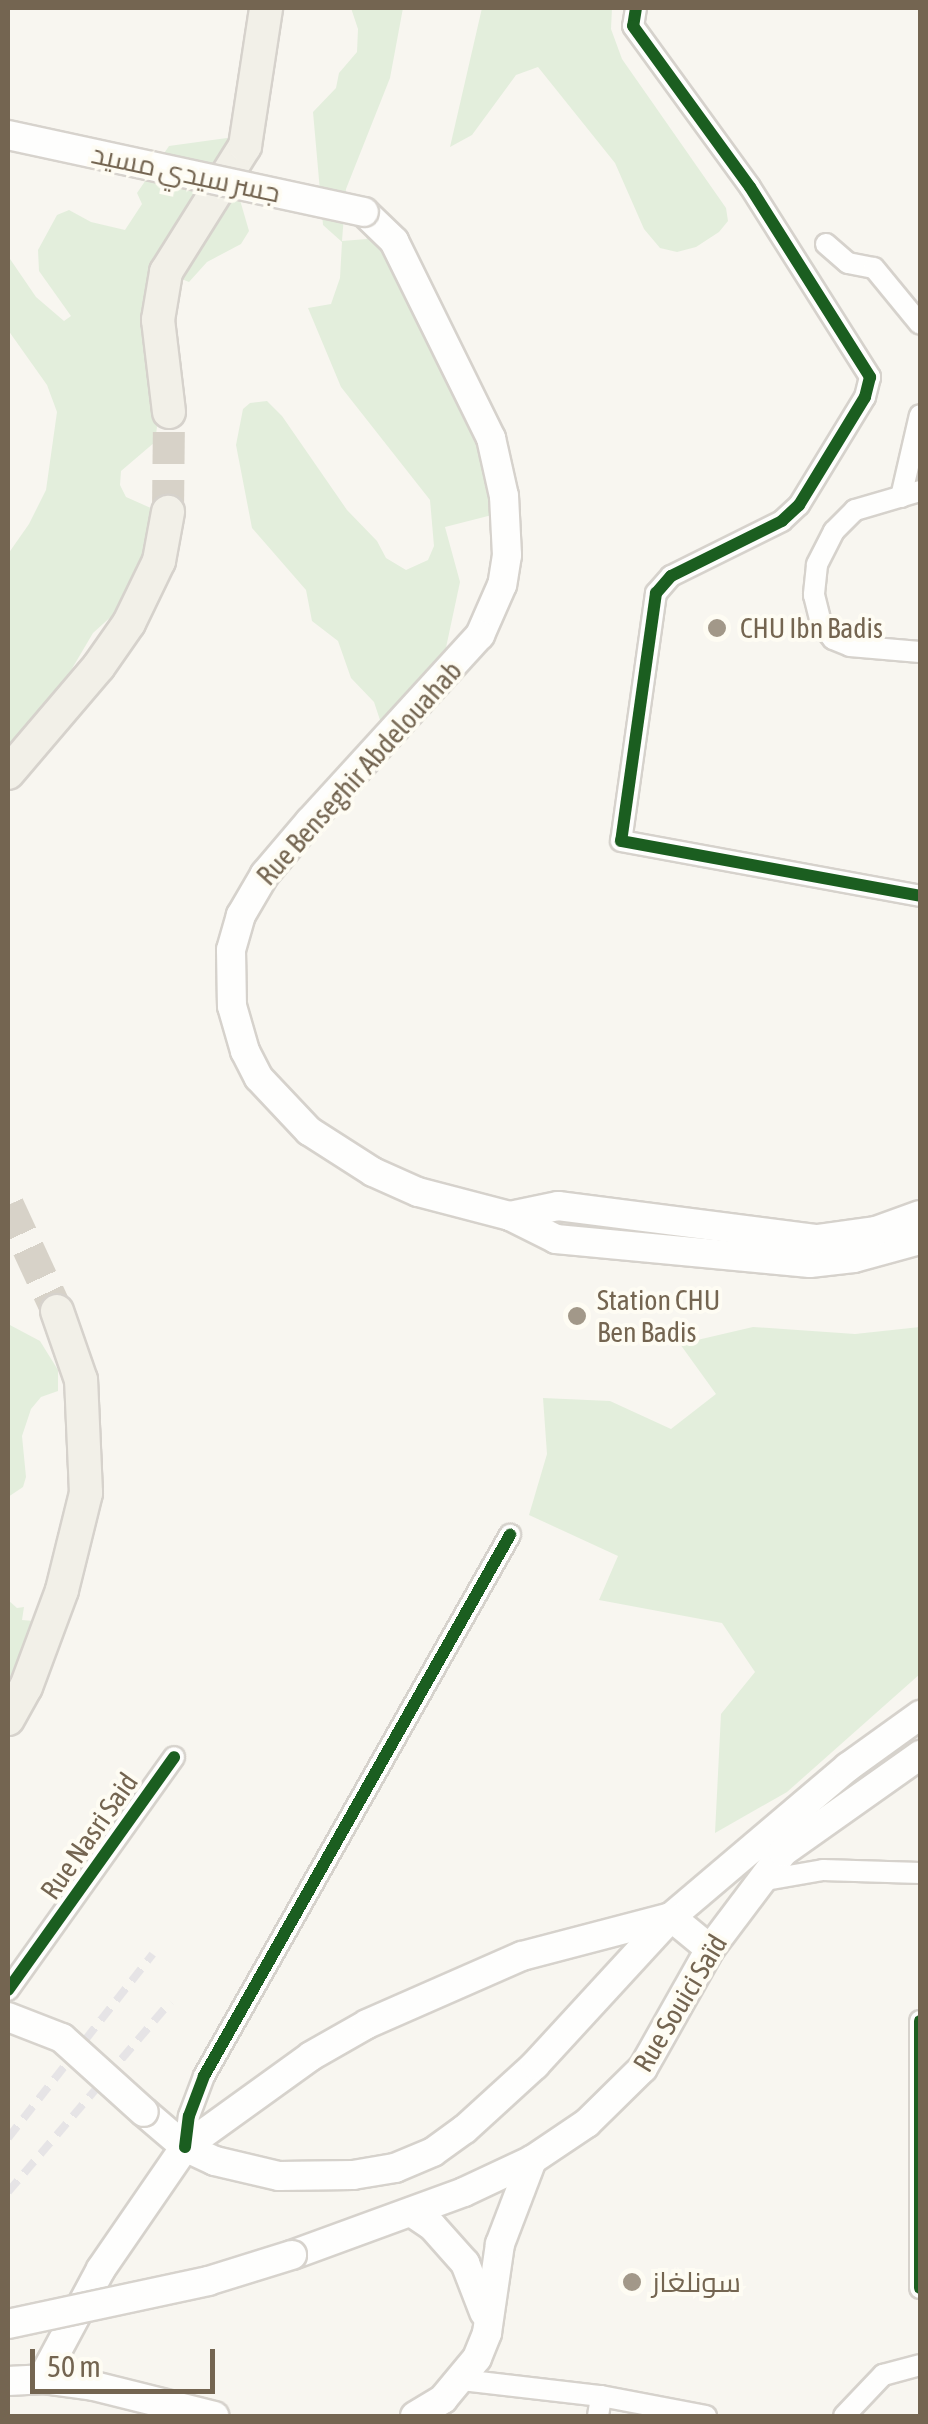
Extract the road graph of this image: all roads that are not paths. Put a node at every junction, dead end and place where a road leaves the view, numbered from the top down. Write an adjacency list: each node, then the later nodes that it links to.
1 (266, 8): 7 (main road)
2 (636, 8): 13 (street)
3 (8, 134): 4 (main road, جسر سيدي مسيد, bridge)
4 (364, 212): 15 (main road, Rue Benseghir Abdelouahab)
5 (826, 244): 6 (street)
6 (920, 324)
7 (169, 412)
8 (920, 414): 9 (street)
9 (911, 494): 11 (street)
10 (168, 512): 12 (main road)
11 (920, 652)
12 (8, 773)
13 (920, 896)
14 (920, 1215): 15 (main road, Rue Benseghir Abdelouahab)
15 (510, 1216): 16 (main road, Rue Benseghir Abdelouahab)
16 (920, 1240)
17 (57, 1311): 20 (main road)
18 (510, 1534): 30 (street)
19 (920, 1715): 25 (main road)
20 (8, 1720)
21 (920, 1756): 24 (main road, Rue Souici Saïd)
22 (174, 1757): 27 (street, Rue Nasri Said)
23 (920, 1873): 24 (street)
24 (760, 1881): 26 (main road, Rue Souici Saïd)
25 (671, 1917): 26 (main road); 30 (main road); 30 (main road)
26 (710, 1949): 31 (main road, Rue Souici Saïd)
27 (8, 1990)
28 (8, 2017): 30 (main road, bridge)
29 (920, 2021): 33 (street)
30 (186, 2148): 37 (main road)
31 (532, 2160): 32 (main road, Rue Souici Saïd); 35 (main road)
32 (411, 2212): 34 (main road, Rue Souici Saïd, bridge); 35 (main road)
33 (920, 2288)
34 (8, 2324)
35 (487, 2333): 39 (main road)
36 (920, 2365): 44 (street)
37 (42, 2378): 38 (main road); 41 (main road)
38 (8, 2380)
39 (462, 2380): 40 (street); 42 (main road)
40 (599, 2406): 43 (street)
41 (214, 2416)
42 (415, 2416)
43 (706, 2416)
44 (844, 2416)

